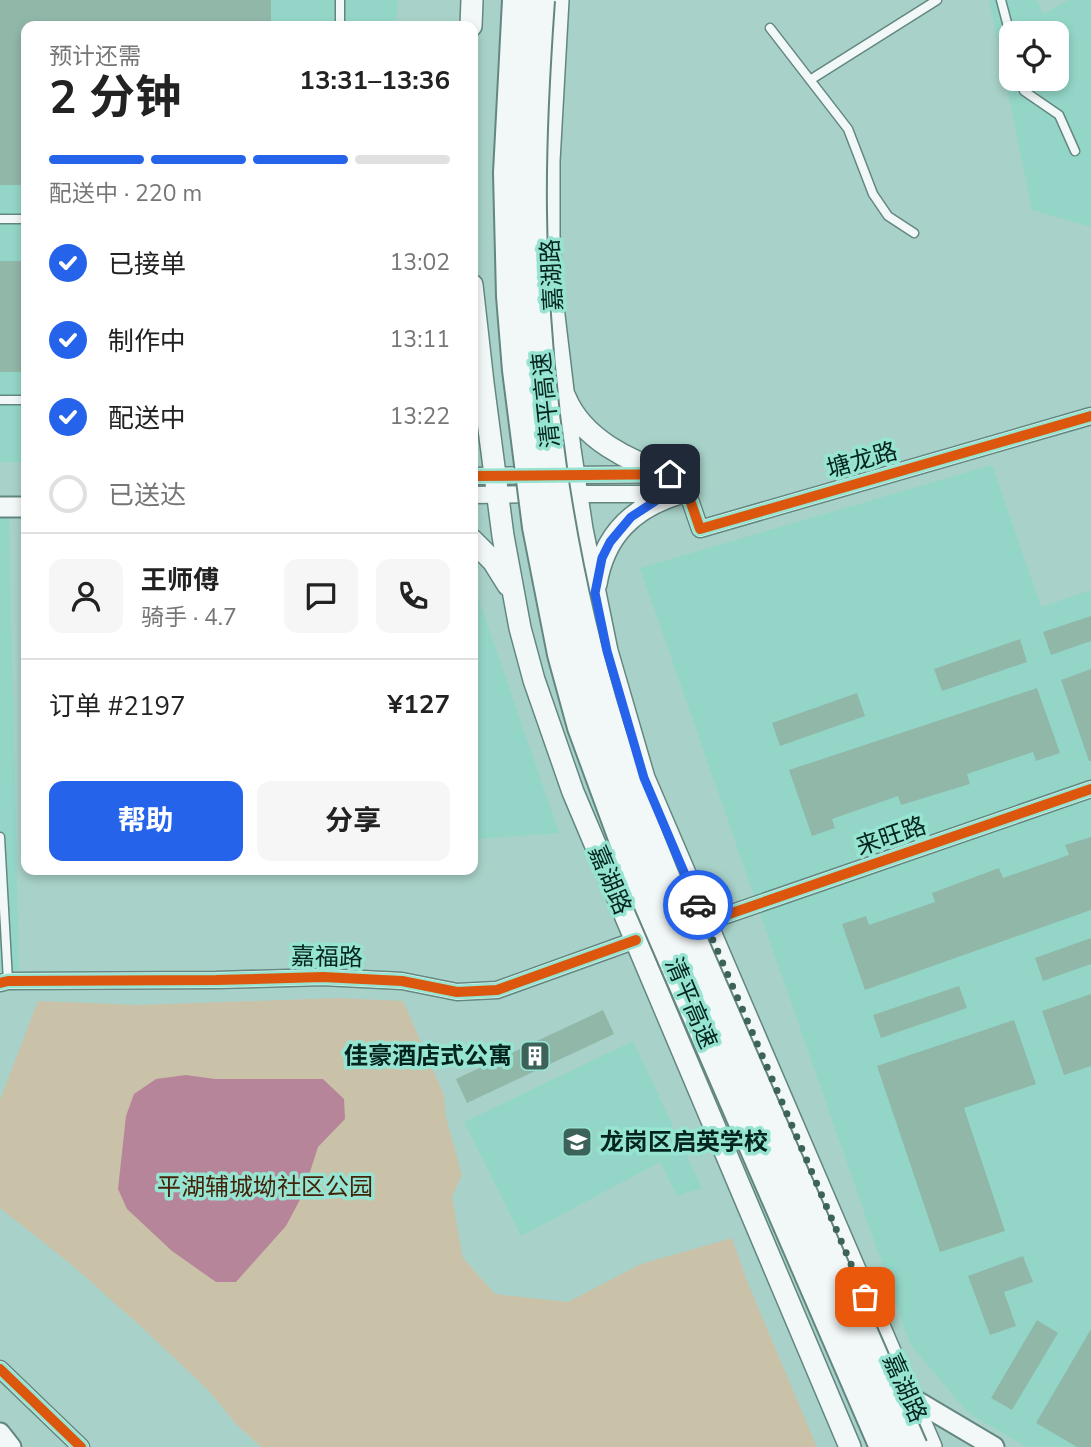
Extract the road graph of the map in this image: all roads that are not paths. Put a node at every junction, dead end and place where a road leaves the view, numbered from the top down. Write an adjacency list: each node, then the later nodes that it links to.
1 (340, 0): 8 (lane)
2 (472, 0): 9 (main road)
3 (517, 0): 46 (highway, 清平高速, bridge)
4 (540, 0): 47 (highway, 清平高速, bridge)
5 (558, 0): 20 (main road, 嘉湖路)
6 (937, 0): 12 (lane)
7 (1001, 0): 10 (lane)
8 (340, 21)
9 (471, 21)
10 (1006, 21)
11 (769, 28): 12 (lane)
12 (810, 80): 17 (lane)
13 (1024, 91): 14 (lane)
14 (1075, 151)
15 (0, 219): 16 (lane)
16 (21, 219)
17 (914, 233)
18 (478, 338): 19 (main road, 嘉湖路)
19 (483, 383): 23 (main road); 28 (main road, 嘉湖路)
20 (561, 387): 26 (main road, 嘉湖路); 27 (main road)
21 (0, 400): 22 (lane)
22 (21, 400)
23 (478, 408)
24 (1091, 416): 27 (street, 塘龙路)
25 (478, 478): 28 (street)
26 (575, 484): 27 (street); 28 (street); 33 (main road, 嘉湖路)
27 (681, 484): 33 (main road)
28 (496, 485): 29 (street); 34 (main road, 嘉湖路)
29 (478, 492)
30 (0, 507): 31 (street)
31 (21, 507)
32 (478, 546): 34 (main road)
33 (595, 593): 37 (main road, 嘉湖路)
34 (514, 596): 38 (main road, 嘉湖路)
35 (1091, 789): 37 (street, 来旺路)
36 (0, 837): 39 (lane)
37 (706, 922): 41 (main road, 嘉湖路)
38 (636, 940): 39 (street, 嘉福路); 45 (main road, 嘉湖路)
39 (4, 982)
40 (0, 1369): 44 (street)
41 (908, 1396): 48 (main road, 嘉湖路); 49 (street)
42 (0, 1433): 43 (street)
43 (11, 1447)
44 (81, 1447)
45 (849, 1447)
46 (884, 1447)
47 (913, 1447)
48 (931, 1447)
49 (994, 1447)

